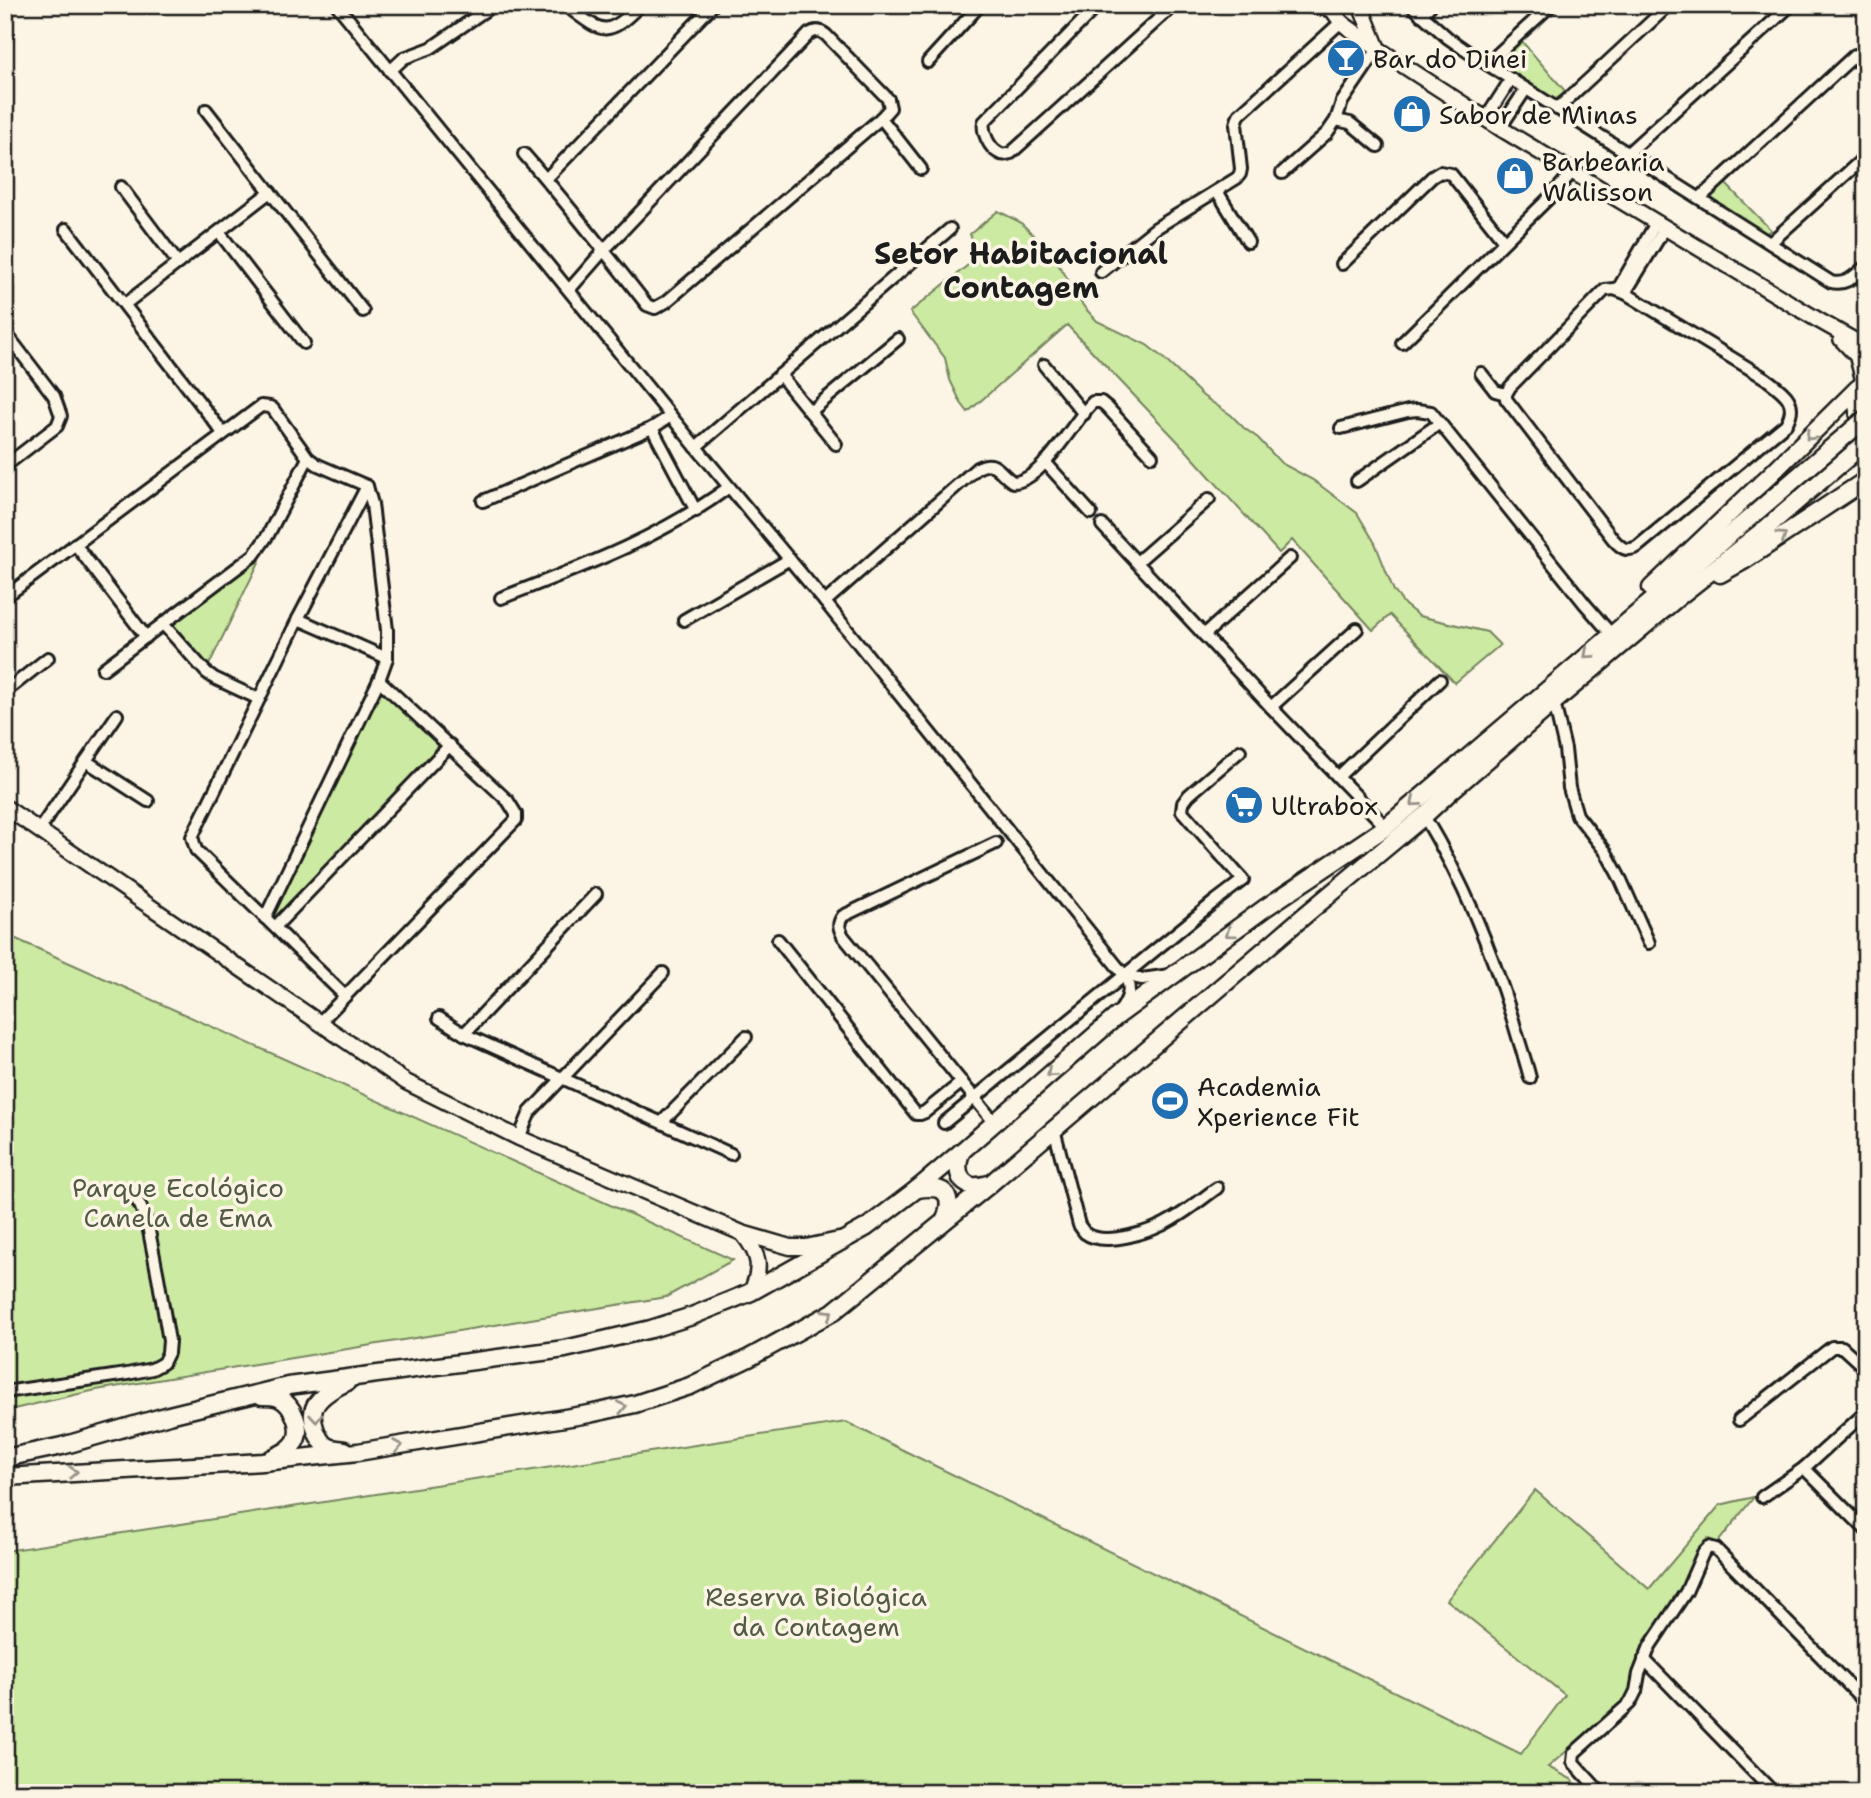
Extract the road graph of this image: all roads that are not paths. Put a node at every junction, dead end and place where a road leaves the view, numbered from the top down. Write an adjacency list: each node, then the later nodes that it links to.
1 (337, 5): 22 (street)
2 (493, 5): 22 (street)
3 (565, 5): 4 (street)
4 (640, 5)
5 (713, 5): 38 (street)
6 (980, 5): 20 (street)
7 (1098, 5): 8 (street)
8 (1174, 5)
9 (1411, 5): 16 (street)
10 (1431, 5): 16 (street)
11 (1550, 5): 21 (street)
12 (1669, 5): 25 (street)
13 (1791, 5): 32 (street)
14 (1306, 6): 17 (street)
15 (1361, 7): 17 (street); 18 (street)
16 (1420, 15): 21 (street)
17 (1337, 16): 18 (street); 40 (street)
18 (1378, 49): 28 (street); 29 (street)
19 (1855, 55): 42 (street)
20 (928, 62)
21 (1487, 64): 23 (street)
22 (390, 71): 55 (street)
23 (1511, 79): 24 (street); 28 (street)
24 (1526, 89): 25 (street); 30 (street)
25 (1558, 109): 32 (street)
26 (206, 110): 41 (street)
27 (881, 118): 35 (street); 50 (street); 50 (street)
28 (1486, 118): 30 (street)
29 (1336, 120): 31 (street); 37 (street)
30 (1500, 128): 36 (street)
31 (1378, 146)
32 (1628, 153): 42 (street)
33 (524, 154): 38 (street)
34 (1866, 156): 49 (street)
35 (921, 169)
36 (1573, 171): 43 (street); 48 (street)
37 (1282, 173)
38 (546, 179): 50 (street)
39 (121, 187): 51 (street)
40 (1217, 191): 47 (street); 54 (street)
41 (270, 192): 46 (street); 58 (street)
42 (1700, 198): 49 (street)
43 (1661, 225): 56 (street); 59 (street)
44 (66, 229): 57 (street)
45 (950, 229): 67 (street)
46 (219, 232): 51 (street); 62 (street)
47 (1248, 242)
48 (1504, 242): 52 (street); 63 (street)
49 (1770, 243): 53 (street)
50 (604, 250): 55 (street)
51 (178, 263): 57 (street)
52 (1342, 264)
53 (1866, 265)
54 (1101, 272)
55 (569, 290): 72 (street)
56 (1622, 291): 69 (street); 69 (street)
57 (125, 304): 77 (street)
58 (363, 311)
59 (1818, 320): 64 (street); 68 (street)
60 (7, 338): 85 (street)
61 (898, 339): 70 (street)
62 (304, 343)
63 (1402, 343)
64 (1866, 347)
65 (1044, 365): 71 (street)
66 (1480, 373): 69 (street)
67 (780, 375): 70 (street); 81 (street)
68 (1862, 381): 78 (street); 107 (main road, one-way to 107)
69 (1506, 394)
70 (810, 412): 80 (street)
71 (1084, 414): 82 (street); 84 (street)
72 (671, 416): 75 (street); 81 (street)
73 (1866, 418): 107 (main road, bridge)
74 (1440, 423): 76 (street); 87 (street); 107 (street)
75 (652, 428): 91 (street); 92 (street)
76 (1341, 428)
77 (223, 433): 83 (street); 95 (street)
78 (1866, 433)
79 (1866, 442): 99 (main road)
80 (836, 444)
81 (696, 447): 89 (street)
82 (1152, 456)
83 (308, 458): 88 (street); 105 (street)
84 (1045, 462): 93 (street); 102 (street)
85 (5, 466)
86 (1866, 480): 99 (main road, one-way to 86)
87 (1357, 481)
88 (367, 486): 103 (street); 111 (street)
89 (729, 487): 92 (street); 97 (street)
90 (1209, 499): 98 (street)
91 (483, 501)
92 (696, 510): 101 (street)
93 (1091, 513)
94 (1102, 525): 98 (street)
95 (75, 544): 100 (street); 109 (street)
96 (1290, 558): 108 (street)
97 (790, 559): 102 (street); 104 (street)
98 (1137, 562): 108 (street)
99 (1681, 595): 117 (main road)
100 (5, 597)
101 (501, 598)
102 (825, 602): 136 (street)
103 (298, 619): 111 (street); 116 (street)
104 (684, 620)
105 (163, 624): 109 (street); 116 (street)
106 (1357, 629): 118 (street)
107 (1614, 631): 127 (main road, one-way to 127)
108 (1204, 635): 118 (street)
109 (146, 637): 112 (street)
110 (48, 658): 115 (street)
111 (387, 658): 113 (street)
112 (103, 669)
113 (379, 680): 120 (street); 131 (street)
114 (1440, 680): 123 (street)
115 (5, 692)
116 (259, 699): 131 (street)
117 (1554, 702): 126 (main road); 134 (street)
118 (1270, 707): 123 (street)
119 (117, 715): 122 (street)
120 (450, 746): 132 (street); 138 (street)
121 (1241, 751): 136 (street)
122 (86, 761): 124 (street); 128 (street)
123 (1339, 776): 127 (street)
124 (148, 801)
125 (5, 807): 128 (street)
126 (1424, 816): 145 (street); 151 (main road)
127 (1386, 827): 137 (main road, one-way to 137)
128 (38, 830): 141 (street)
129 (996, 843): 146 (street)
130 (596, 894): 142 (street)
131 (265, 918): 132 (street)
132 (275, 927): 138 (street)
133 (778, 940): 146 (street)
134 (1649, 943)
135 (663, 973): 144 (street)
136 (1125, 975): 137 (street); 139 (street); 147 (street)
137 (1172, 975): 139 (main road)
138 (345, 996): 141 (street)
139 (1116, 1017): 149 (main road, one-way to 149)
140 (439, 1018): 142 (street)
141 (320, 1022): 152 (street)
142 (464, 1034): 144 (street)
143 (746, 1037): 148 (street)
144 (562, 1078): 148 (street); 152 (street)
145 (1530, 1078)
146 (962, 1083): 147 (street)
147 (975, 1098): 149 (street); 150 (street)
148 (662, 1122): 154 (street)
149 (994, 1122): 153 (main road)
150 (944, 1123)
151 (1054, 1129): 155 (main road); 156 (street)
152 (519, 1138): 160 (street)
153 (962, 1151): 155 (main road); 157 (main road)
154 (731, 1154)
155 (990, 1184): 159 (main road)
156 (1217, 1188)
157 (917, 1189): 159 (main road); 161 (main road)
158 (130, 1190): 165 (street)
159 (945, 1220): 169 (main road, one-way to 159)
160 (742, 1233): 161 (street); 162 (street)
161 (851, 1237): 162 (main road)
162 (751, 1292): 164 (main road)
163 (1866, 1369): 168 (street)
164 (355, 1378): 166 (main road); 169 (main road, one-way to 169)
165 (5, 1392)
166 (247, 1395): 170 (main road); 171 (main road)
167 (1866, 1412): 172 (street)
168 (1739, 1420)
169 (358, 1452): 171 (main road)
170 (5, 1458)
171 (264, 1462): 173 (main road, one-way to 171)
172 (1804, 1468): 174 (street); 175 (street)
173 (5, 1477)
174 (1762, 1497)
175 (1866, 1530)
176 (1644, 1659): 177 (street); 178 (street); 179 (street)
177 (1866, 1703)
178 (1601, 1793)
179 (1774, 1793)

